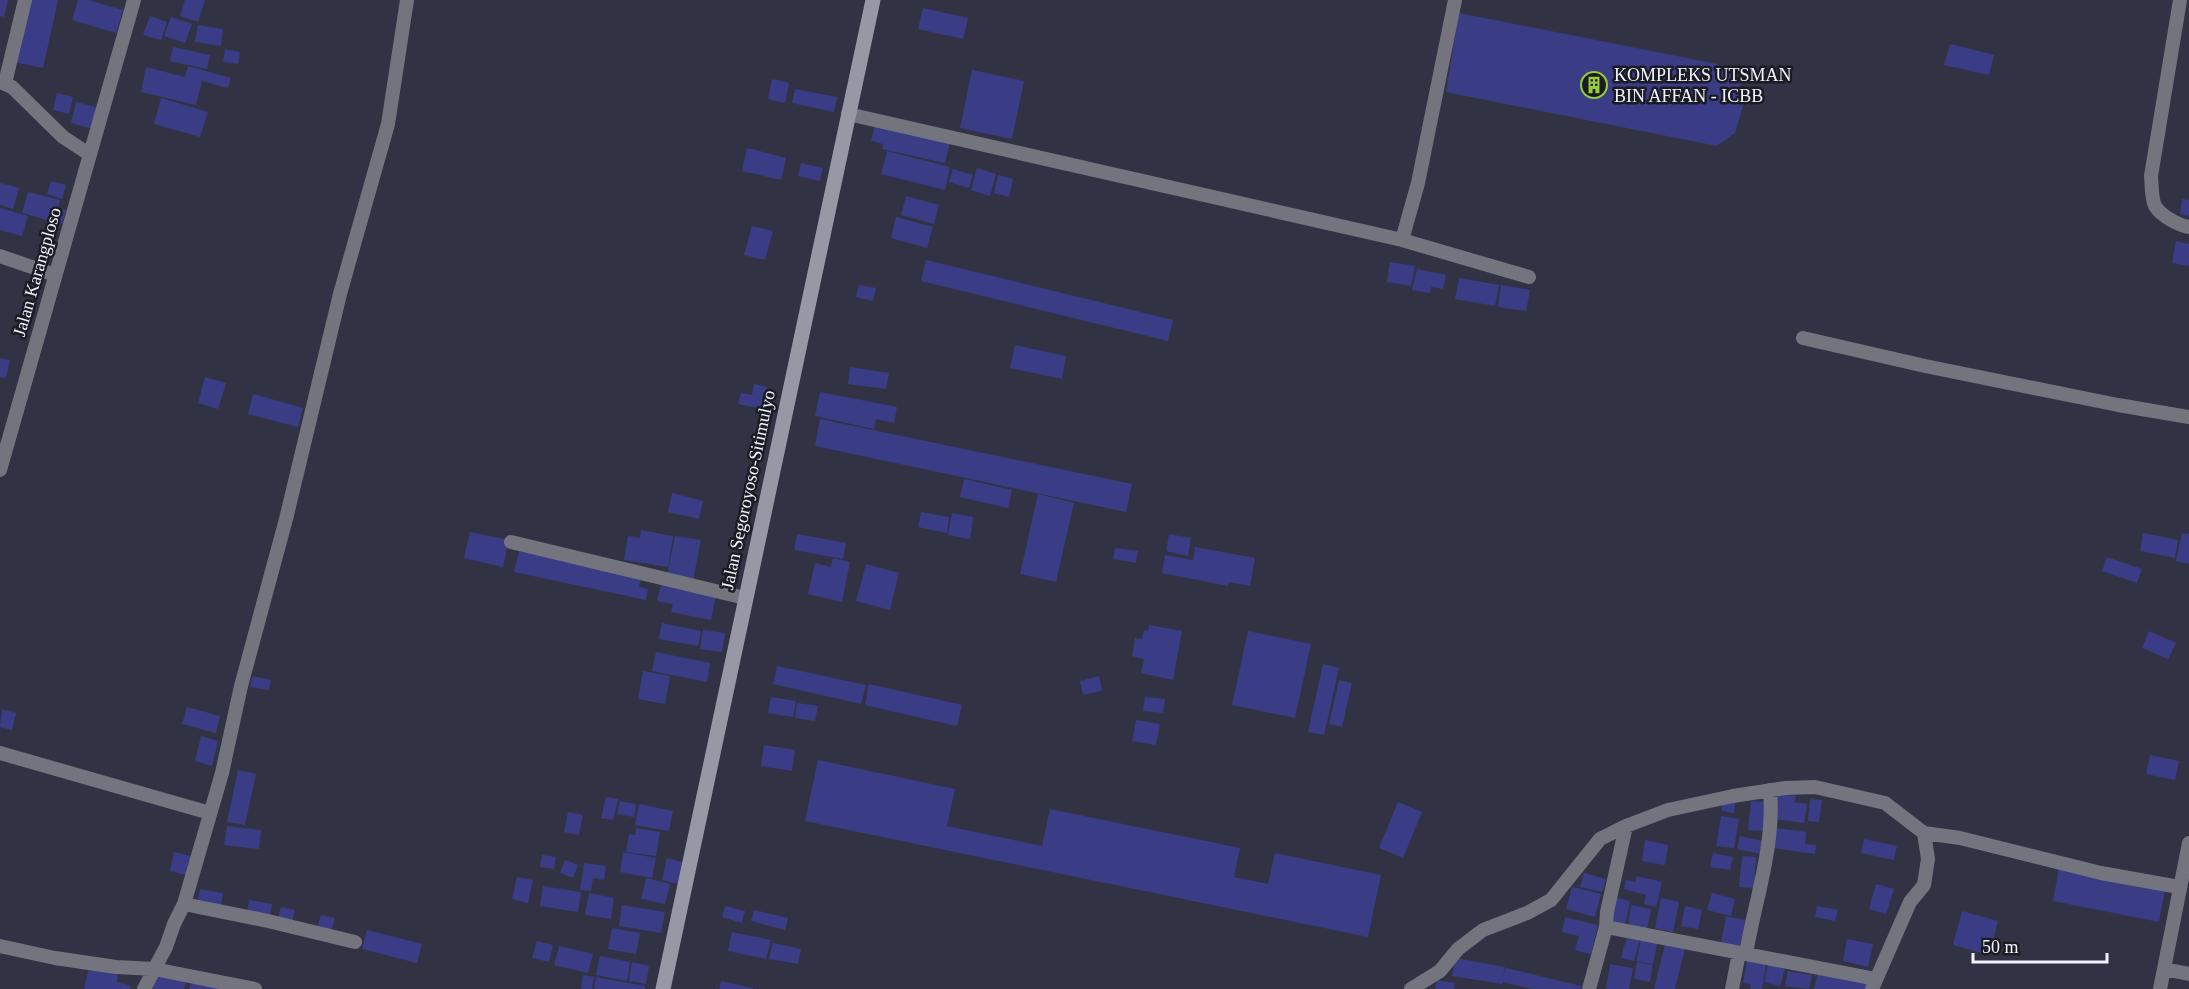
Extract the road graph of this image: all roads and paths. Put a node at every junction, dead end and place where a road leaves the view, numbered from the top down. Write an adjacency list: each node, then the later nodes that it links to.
1 (25, 0): 7 (street)
2 (134, 0): 9 (street, Jalan Karangploso)
3 (406, 0): 22 (street)
4 (873, 0): 8 (main road, Jalan Segoroyoso-Sitimulyo)
5 (1455, 0): 11 (street)
6 (2180, 0): 10 (street)
7 (3, 82): 9 (street)
8 (848, 114): 11 (street); 19 (main road, Jalan Segoroyoso-Sitimulyo)
9 (88, 154): 13 (street, Jalan Karangploso)
10 (2189, 227)
11 (1402, 240): 14 (street)
12 (0, 256): 13 (street)
13 (55, 275): 17 (street, Jalan Karangploso)
14 (1529, 277)
15 (1803, 338): 16 (street)
16 (2189, 417)
17 (0, 470)
18 (511, 542): 19 (street)
19 (745, 598): 38 (main road, Jalan Segoroyoso-Sitimulyo)
20 (0, 753): 22 (street)
21 (1770, 790): 23 (street); 24 (street); 31 (street)
22 (210, 813): 27 (street)
23 (1626, 826): 28 (street); 39 (street)
24 (1924, 833): 26 (street); 35 (street)
25 (2189, 843): 26 (street)
26 (2179, 887): 33 (street)
27 (183, 904): 29 (street); 32 (street)
28 (1606, 927): 31 (street); 40 (street)
29 (355, 942)
30 (0, 946): 32 (street)
31 (1743, 954): 35 (street); 41 (street)
32 (154, 969): 36 (street); 37 (street)
33 (2164, 969): 34 (street); 42 (street)
34 (2189, 974)
35 (1874, 984)
36 (144, 989)
37 (255, 989)
38 (663, 989)
39 (1411, 989)
40 (1589, 989)
41 (1732, 989)
42 (2160, 989)

